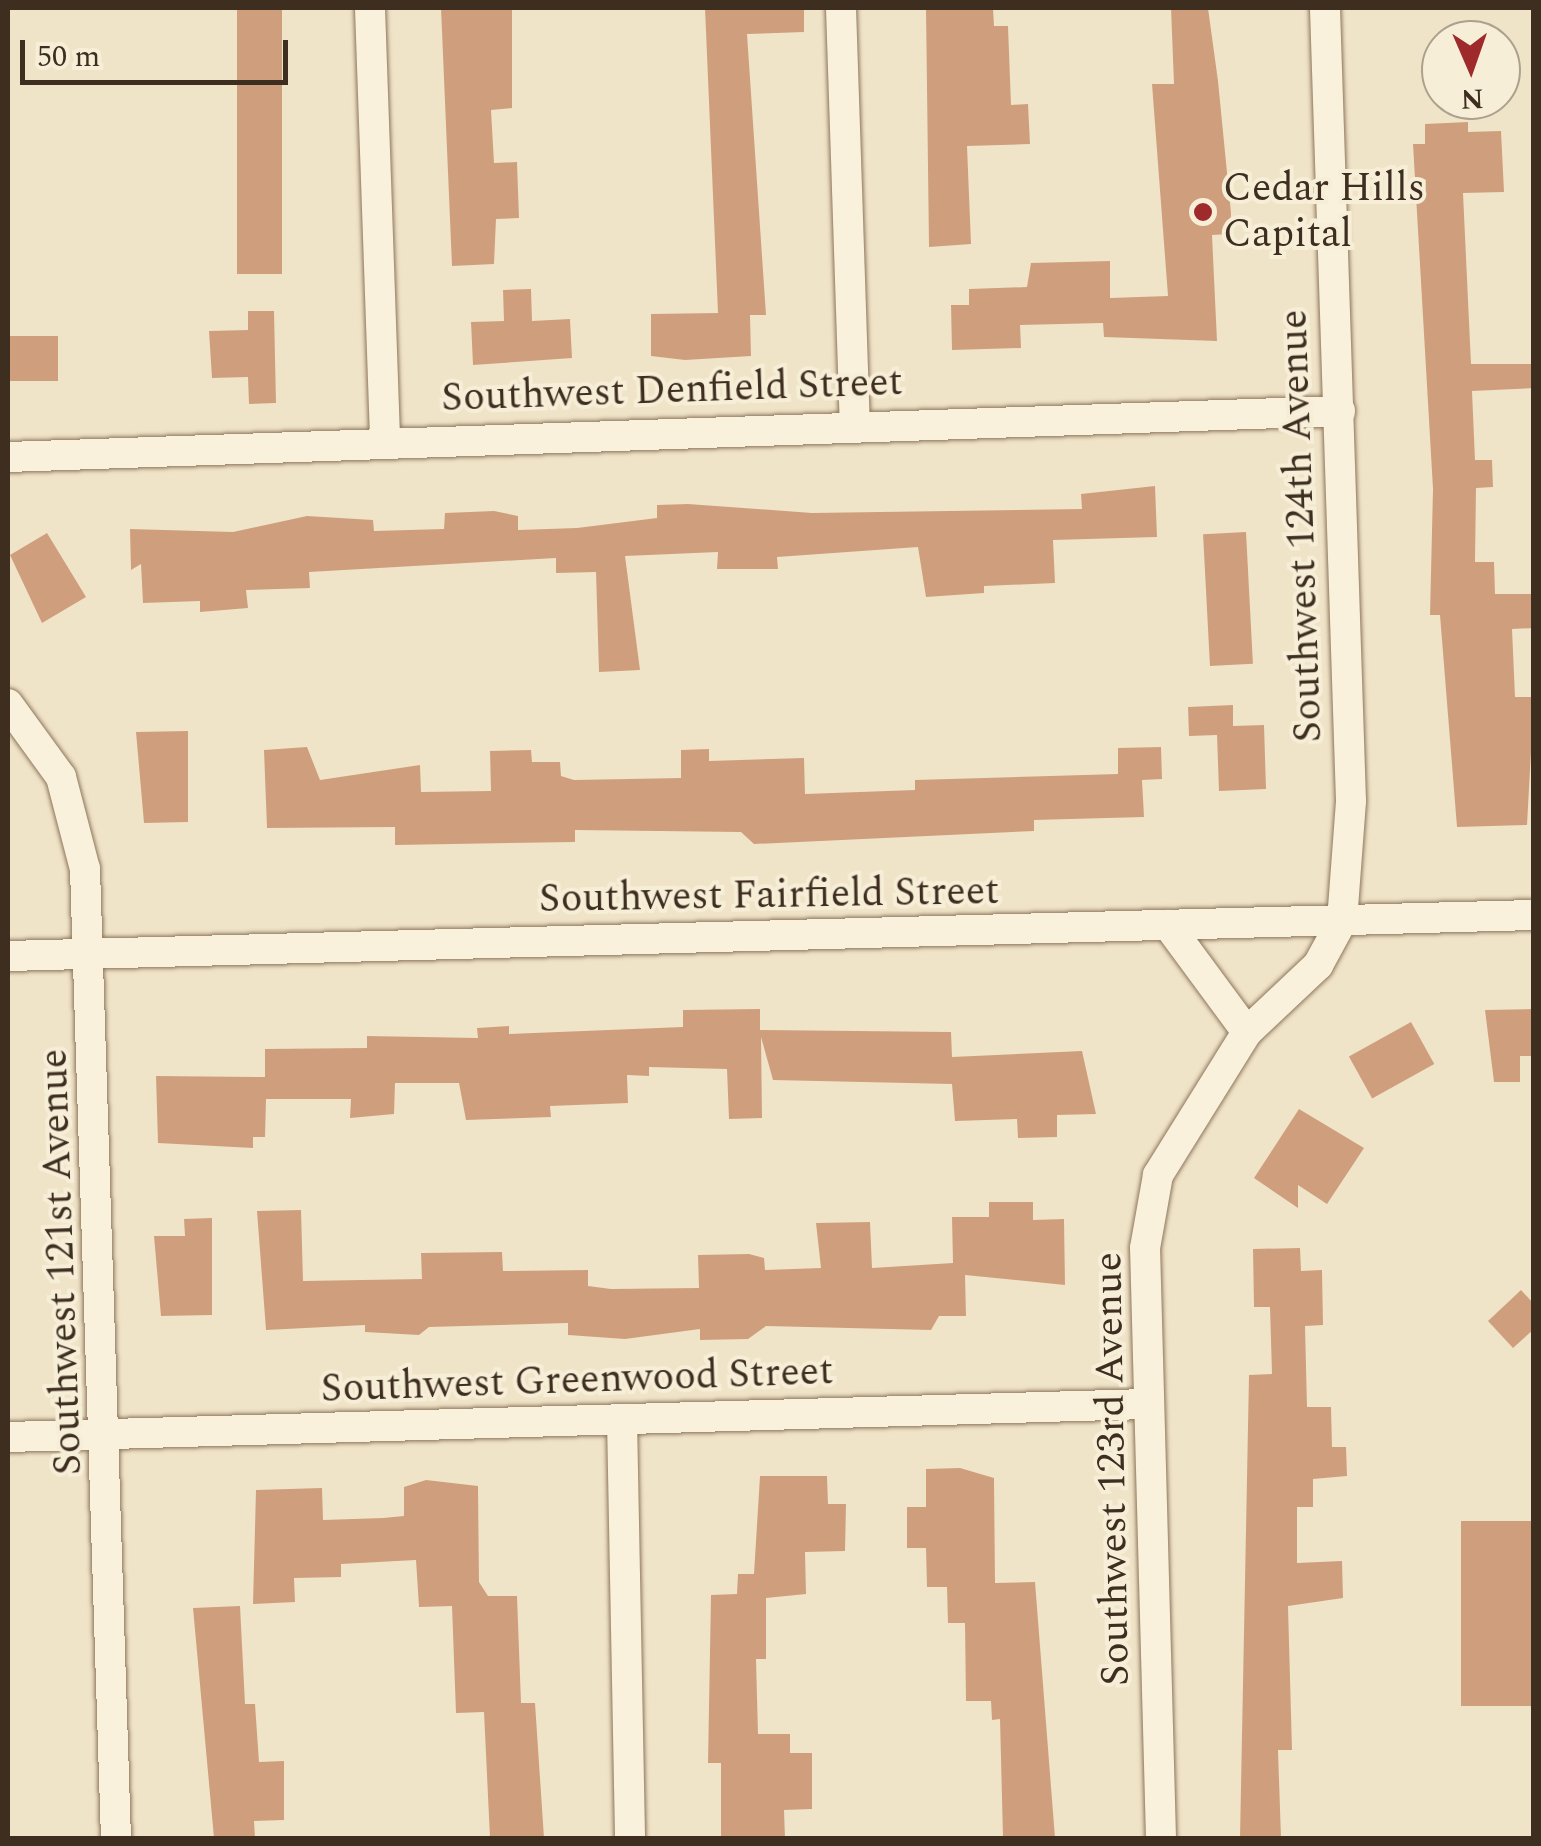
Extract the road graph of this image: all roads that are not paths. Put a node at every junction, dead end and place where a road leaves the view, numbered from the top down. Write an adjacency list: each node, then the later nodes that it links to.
1 (370, 8): 6 (street)
2 (840, 8): 5 (street)
3 (1325, 8): 4 (street, Southwest 124th Avenue)
4 (1340, 411): 5 (street, Southwest Denfield Street); 10 (street, Southwest 124th Avenue)
5 (856, 424): 6 (street, Southwest Denfield Street)
6 (385, 441): 7 (street, Southwest Denfield Street)
7 (8, 457)
8 (8, 704): 12 (street, Southwest 121st Avenue)
9 (1534, 916): 10 (street, Southwest Fairfield Street)
10 (1342, 921): 11 (street, Southwest Fairfield Street); 14 (street, Southwest 123rd Avenue)
11 (1168, 926): 12 (street, Southwest Fairfield Street); 14 (street)
12 (92, 954): 13 (street, Southwest Fairfield Street); 17 (street, Southwest 121st Avenue)
13 (8, 956)
14 (1248, 1032): 15 (street, Southwest 123rd Avenue)
15 (1148, 1404): 16 (street, Southwest Greenwood Street); 21 (street, Southwest 123rd Avenue)
16 (622, 1420): 17 (street, Southwest Greenwood Street); 20 (street)
17 (108, 1435): 18 (street, Southwest Greenwood Street); 19 (street, Southwest 121st Avenue)
18 (8, 1437)
19 (116, 1838)
20 (630, 1838)
21 (1161, 1838)

